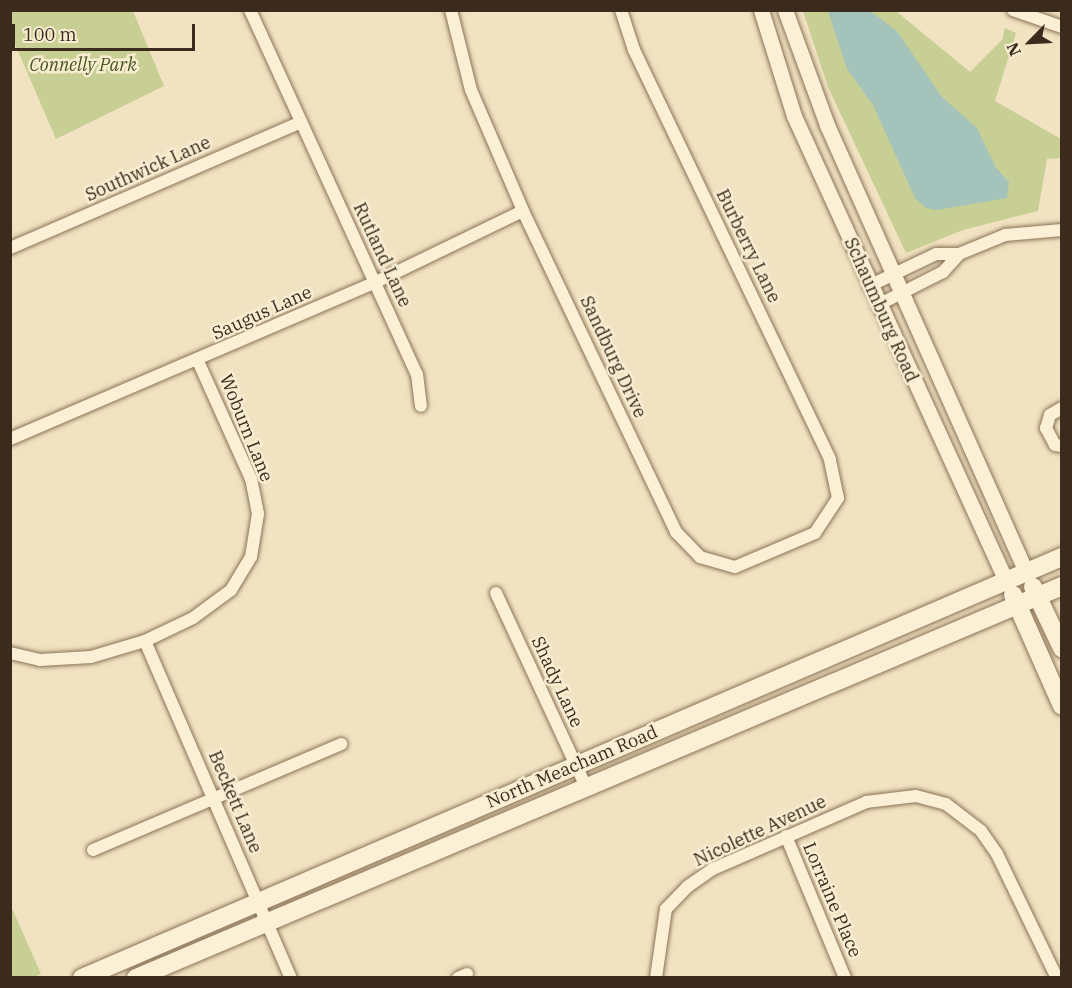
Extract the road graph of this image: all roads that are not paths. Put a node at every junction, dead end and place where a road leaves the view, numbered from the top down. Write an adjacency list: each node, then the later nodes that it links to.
1 (250, 10): 8 (street, Rutland Lane)
2 (452, 10): 9 (street, Sandburg Drive)
3 (621, 10): 23 (street, Burberry Lane)
4 (762, 10): 15 (street, Schaumburg Road)
5 (785, 10): 13 (street, Schaumburg Road)
6 (1013, 10): 7 (street)
7 (1062, 27)
8 (300, 122): 11 (street, Southwick Lane); 14 (street, Rutland Lane)
9 (523, 211): 14 (street, Saugus Lane); 23 (street, Sandburg Drive)
10 (1062, 230): 12 (street)
11 (10, 248)
12 (960, 254): 13 (street); 16 (street)
13 (896, 274): 15 (street); 16 (street, Schaumburg Road)
14 (376, 282): 18 (street, Saugus Lane); 19 (street, Rutland Lane)
15 (869, 286): 17 (street, Schaumburg Road)
16 (904, 292): 17 (street); 25 (street, Schaumburg Road)
17 (878, 305): 26 (street, Schaumburg Road)
18 (198, 361): 21 (street, Saugus Lane); 31 (street, Woburn Lane)
19 (421, 406)
20 (1062, 408): 22 (street)
21 (10, 439)
22 (1062, 446)
23 (838, 498)
24 (1062, 557): 25 (main road, North Meacham Road)
25 (1026, 572): 26 (main road, North Meacham Road); 29 (main road, Schaumburg Road)
26 (1006, 581): 30 (main road, Schaumburg Road); 36 (main road, North Meacham Road)
27 (1062, 586): 29 (main road, North Meacham Road)
28 (496, 593): 36 (street, Shady Lane)
29 (1037, 596): 30 (main road, North Meacham Road); 32 (main road, Schaumburg Road)
30 (1017, 604): 34 (main road, Schaumburg Road); 37 (main road, North Meacham Road)
31 (145, 641): 33 (street, Woburn Lane); 38 (street, Beckett Lane)
32 (1062, 648)
33 (10, 653)
34 (1062, 706)
35 (340, 744): 38 (street)
36 (576, 765): 37 (street, Shady Lane); 41 (main road, North Meacham Road)
37 (585, 785): 42 (main road, North Meacham Road)
38 (215, 799): 40 (street); 41 (street, Beckett Lane)
39 (786, 836): 46 (street, Nicolette Avenue); 47 (street, Lorraine Place); 48 (street, Nicolette Avenue)
40 (93, 850)
41 (258, 903): 42 (street, Beckett Lane); 43 (main road, North Meacham Road)
42 (267, 922): 44 (main road, North Meacham Road); 45 (street, Beckett Lane)
43 (82, 978)
44 (136, 978)
45 (291, 978)
46 (656, 978)
47 (845, 978)
48 (1056, 978)

